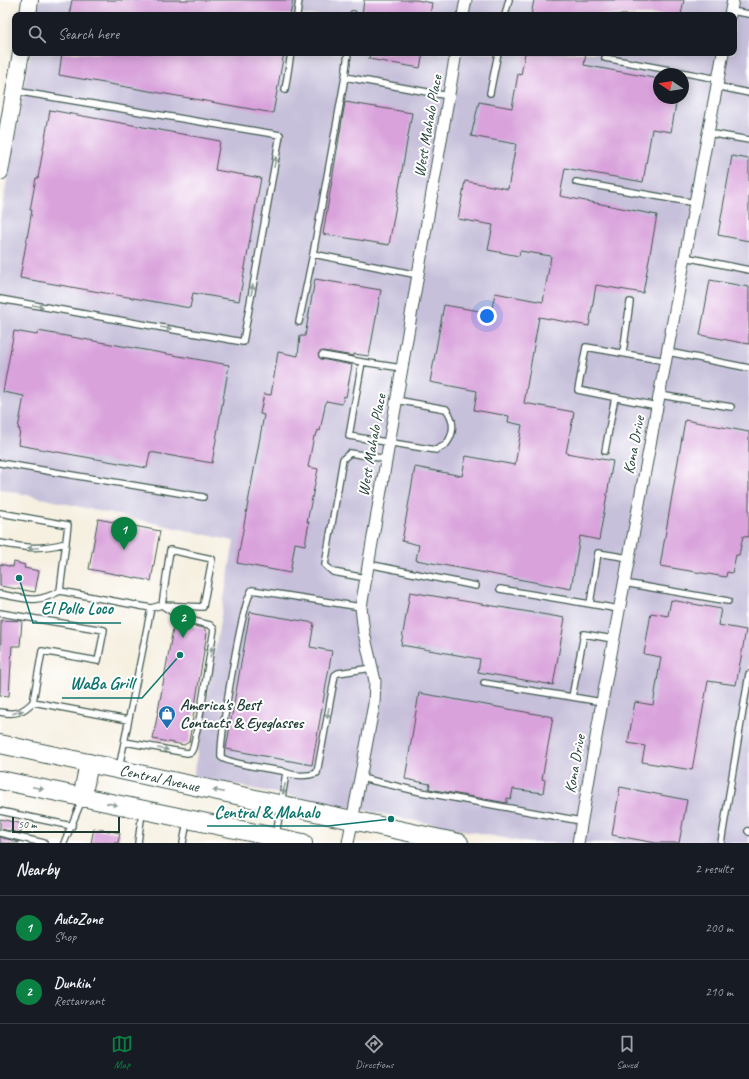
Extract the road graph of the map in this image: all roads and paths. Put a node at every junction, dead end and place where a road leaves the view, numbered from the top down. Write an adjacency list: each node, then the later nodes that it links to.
1 (30, 0): 6 (main road)
2 (299, 0): 7 (lane)
3 (466, 0): 8 (street)
4 (508, 0): 9 (lane)
5 (731, 9): 10 (lane)
6 (28, 12)
7 (297, 12)
8 (464, 12)
9 (506, 12)
10 (749, 14)
11 (20, 56): 20 (main road)
12 (291, 56): 21 (lane)
13 (348, 56): 18 (lane)
14 (456, 56): 24 (street, West Mahalo Place)
15 (497, 56): 22 (lane)
16 (722, 56): 19 (street, Kona Drive)
17 (605, 58): 19 (lane)
18 (345, 77): 24 (lane); 30 (lane)
19 (717, 83): 23 (lane); 25 (street, Kona Drive)
20 (14, 90): 27 (main road); 34 (lane, one-way to 20)
21 (285, 90)
22 (490, 92)
23 (749, 93)
24 (449, 96): 33 (street, West Mahalo Place)
25 (708, 133): 26 (lane); 29 (street, Kona Drive)
26 (749, 140)
27 (0, 172)
28 (576, 182): 29 (lane)
29 (695, 203): 31 (street, Kona Drive)
30 (313, 254): 33 (lane); 36 (lane)
31 (685, 257): 32 (lane); 39 (street, Kona Drive)
32 (749, 270)
33 (418, 275): 41 (street, West Mahalo Place)
34 (0, 299)
35 (630, 302): 37 (lane)
36 (299, 322)
37 (622, 353): 39 (lane); 44 (lane)
38 (322, 355): 40 (lane)
39 (667, 357): 42 (lane); 43 (street, Kona Drive)
40 (362, 362): 41 (lane); 48 (lane)
41 (402, 368): 45 (street, West Mahalo Place)
42 (749, 368)
43 (660, 395): 46 (street, Kona Drive); 47 (lane)
44 (615, 397): 46 (lane); 49 (lane)
45 (396, 400): 48 (street, West Mahalo Place); 48 (lane)
46 (658, 406): 56 (street, Kona Drive)
47 (731, 406)
48 (389, 443): 50 (street, West Mahalo Place)
49 (605, 451)
50 (386, 459): 57 (street, West Mahalo Place); 58 (lane)
51 (0, 463): 52 (lane)
52 (202, 497)
53 (0, 513): 55 (lane)
54 (0, 543): 55 (lane, one-way to 54)
55 (66, 543): 62 (lane)
56 (629, 558): 59 (street, Kona Drive); 65 (lane)
57 (368, 564): 58 (street, West Mahalo Place); 60 (lane)
58 (366, 578): 67 (street, West Mahalo Place)
59 (624, 583): 64 (lane); 69 (street, Kona Drive)
60 (476, 586)
61 (500, 589): 65 (lane)
62 (60, 591): 63 (lane); 68 (lane)
63 (0, 594)
64 (728, 601)
65 (590, 604): 69 (lane)
66 (162, 606): 66 (lane); 68 (lane); 80 (lane, one-way to 66)
67 (361, 607): 72 (street, West Mahalo Place); 84 (lane)
68 (151, 608): 79 (lane)
69 (619, 609): 71 (street, Kona Drive)
70 (0, 613): 76 (lane)
71 (614, 639): 75 (lane); 77 (street, Kona Drive)
72 (372, 668): 84 (lane, one-way to 84); 85 (street, West Mahalo Place)
73 (749, 674): 105 (lane)
74 (484, 683): 75 (lane)
75 (572, 696): 77 (lane)
76 (32, 702): 78 (lane, one-way to 76); 79 (lane)
77 (602, 702): 93 (street, Kona Drive)
78 (0, 712)
79 (128, 720): 80 (lane)
80 (125, 742): 83 (lane)
81 (0, 744): 82 (main road, Central Avenue)
82 (89, 763): 83 (main road, Central Avenue); 87 (main road)
83 (119, 770): 88 (main road, Central Avenue, one-way to 83)
84 (286, 773): 88 (lane, one-way to 88)
85 (361, 778): 92 (street, West Mahalo Place); 93 (lane)
86 (0, 780): 87 (main road, one-way to 87)
87 (82, 798): 89 (main road, one-way to 89); 94 (lane)
88 (281, 804): 92 (main road, Central Avenue); 96 (lane)
89 (142, 810): 91 (main road); 99 (lane)
90 (0, 812): 94 (lane)
91 (187, 819): 96 (main road); 100 (lane)
92 (352, 820): 102 (street, West Mahalo Place); 103 (main road, Central Avenue)
93 (581, 821): 104 (street, Kona Drive)
94 (72, 826): 98 (lane)
95 (0, 833): 97 (lane)
96 (275, 840): 101 (main road)
97 (44, 843)
98 (64, 843)
99 (138, 843)
100 (182, 843)
101 (303, 843)
102 (348, 843)
103 (459, 843)
104 (578, 843)
105 (721, 843)

